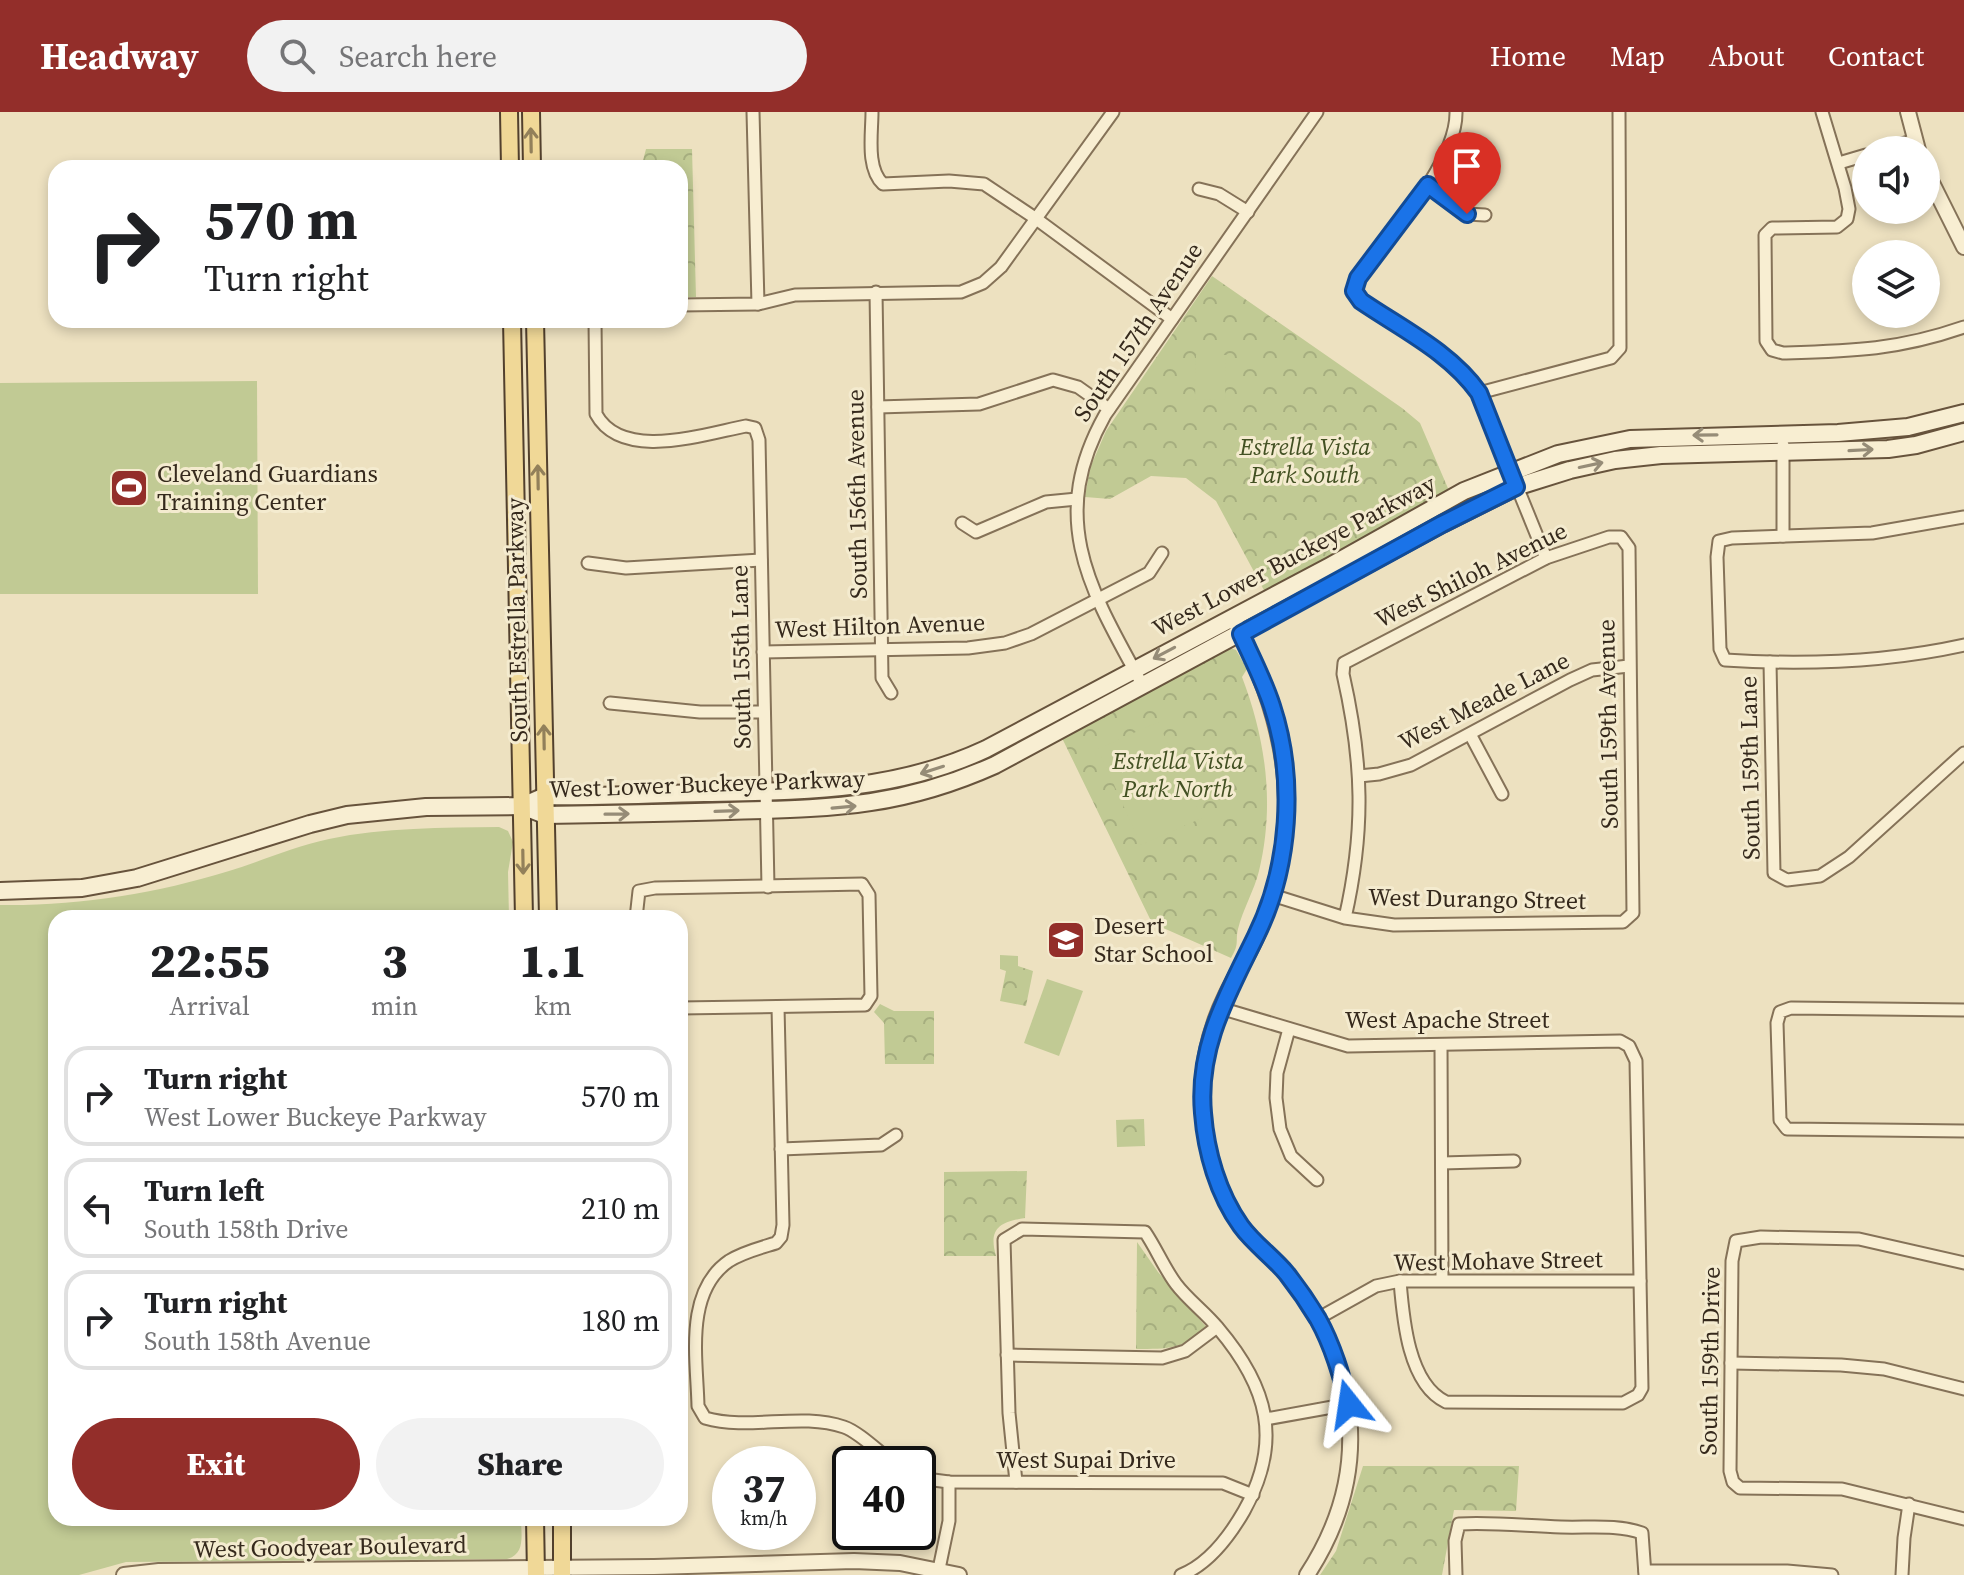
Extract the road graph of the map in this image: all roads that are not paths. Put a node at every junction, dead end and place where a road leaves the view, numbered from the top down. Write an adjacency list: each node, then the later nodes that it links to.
1 (509, 112): 13 (main road)
2 (531, 112): 14 (main road, one-way to 2)
3 (753, 112): 24 (street)
4 (872, 112): 21 (street)
5 (1113, 112): 21 (street)
6 (1317, 112): 19 (street, South 157th Avenue)
7 (1456, 112): 16 (street)
8 (1619, 112): 31 (street)
9 (1822, 112): 15 (street)
10 (1908, 112): 11 (street)
11 (1915, 136)
12 (1852, 159): 15 (street)
13 (510, 160)
14 (532, 160)
15 (1839, 163): 27 (street)
16 (1428, 185): 20 (street); 31 (street)
17 (1199, 189): 19 (street)
18 (1940, 199): 22 (street)
19 (1248, 212): 26 (street, South 157th Avenue)
20 (1485, 215)
21 (1035, 218): 23 (street); 26 (street)
22 (1964, 247)
23 (876, 292): 24 (street); 32 (street, South 156th Avenue)
24 (758, 304): 25 (street)
25 (688, 305)
26 (1172, 319): 33 (street, South 157th Avenue)
27 (1964, 327)
28 (512, 328): 67 (main road, South Estrella Parkway)
29 (535, 328): 66 (main road, South Estrella Parkway, one-way to 29)
30 (595, 328): 46 (street, South 155th Lane)
31 (1479, 393): 38 (street)
32 (878, 407): 33 (street); 52 (street, South 156th Avenue)
33 (1109, 409): 39 (street, South 157th Avenue)
34 (1964, 413): 36 (main road, West Lower Buckeye Parkway)
35 (1964, 432): 37 (main road, West Lower Buckeye Parkway, one-way to 35)
36 (1783, 434): 37 (street); 38 (main road, West Lower Buckeye Parkway, one-way to 38)
37 (1783, 453): 38 (main road, West Lower Buckeye Parkway, one-way to 37); 42 (street)
38 (1513, 479): 45 (street); 49 (main road, West Lower Buckeye Parkway); 50 (main road, West Lower Buckeye Parkway)
39 (1077, 499): 41 (street); 48 (street, South 157th Avenue)
40 (1964, 517): 42 (street)
41 (962, 523)
42 (1783, 536): 54 (street)
43 (1621, 537): 45 (street, West Shiloh Avenue); 55 (street, South 159th Avenue)
44 (1162, 553): 48 (street, West Hilton Avenue)
45 (1546, 558): 63 (street, West Shiloh Avenue)
46 (761, 560): 47 (street); 53 (street, South 155th Lane)
47 (588, 563)
48 (1098, 598): 52 (street, West Hilton Avenue); 56 (street, South 157th Avenue)
49 (1232, 616): 50 (street); 56 (main road, West Lower Buckeye Parkway, one-way to 56)
50 (1241, 634): 57 (main road, West Lower Buckeye Parkway); 72 (street)
51 (1964, 645): 54 (street)
52 (881, 650): 53 (street, West Hilton Avenue); 58 (street, South 156th Avenue)
53 (763, 652): 60 (street, South 155th Lane)
54 (1770, 662): 62 (street, South 159th Lane)
55 (1629, 666): 61 (street, West Meade Lane); 76 (street, South 159th Avenue)
56 (1134, 669): 57 (street, South 157th Avenue); 64 (main road, West Lower Buckeye Parkway, one-way to 64)
57 (1143, 686): 68 (main road, West Lower Buckeye Parkway, one-way to 57)
58 (891, 693)
59 (610, 703): 60 (street)
60 (764, 712): 64 (street, South 155th Lane)
61 (1470, 734): 63 (street, West Meade Lane); 65 (street)
62 (1964, 753)
63 (1359, 776): 77 (street)
64 (766, 792): 66 (main road, West Lower Buckeye Parkway); 68 (street, South 155th Lane)
65 (1502, 794)
66 (545, 796): 67 (main road, West Lower Buckeye Parkway); 69 (main road, South Estrella Parkway)
67 (522, 806): 69 (main road, West Lower Buckeye Parkway); 71 (main road, West Lower Buckeye Parkway); 73 (main road, South Estrella Parkway, one-way to 73)
68 (767, 810): 69 (main road, West Lower Buckeye Parkway, one-way to 68); 70 (street, South 155th Lane)
69 (545, 815): 74 (main road, South Estrella Parkway)
70 (768, 887): 75 (street); 78 (street)
71 (0, 891)
72 (1272, 895): 77 (street, West Durango Street); 80 (street)
73 (524, 910)
74 (548, 910)
75 (637, 910)
76 (1633, 913): 77 (street, West Durango Street)
77 (1345, 918)
78 (778, 1007): 79 (street); 86 (street)
79 (688, 1008)
80 (1220, 1008): 82 (street, West Apache Street); 94 (street)
81 (1964, 1010): 84 (street)
82 (1289, 1029): 83 (street, West Apache Street); 89 (street)
83 (1441, 1045): 88 (street); 93 (street, West Apache Street)
84 (1964, 1131)
85 (896, 1135): 86 (street)
86 (781, 1149): 101 (street)
87 (1514, 1161): 88 (street)
88 (1442, 1163): 91 (street)
89 (1317, 1180)
90 (1964, 1263): 97 (street, South 159th Drive)
91 (1442, 1280): 92 (street, West Mohave Street); 93 (street, West Mohave Street)
92 (1400, 1281): 93 (street); 94 (street, West Mohave Street)
93 (1640, 1281)
94 (1317, 1319): 99 (street)
95 (1217, 1327): 96 (street); 96 (street); 100 (street)
96 (1007, 1355): 104 (street)
97 (1731, 1363): 98 (street); 106 (street, South 159th Drive)
98 (1964, 1389)
99 (1349, 1404): 100 (street); 117 (street)
100 (1266, 1419): 105 (street)
101 (871, 1446)
102 (936, 1480): 103 (street, West Supai Drive)
103 (949, 1482): 104 (street, West Supai Drive); 110 (street)
104 (1016, 1482): 105 (street, West Supai Drive)
105 (1253, 1495): 116 (street)
106 (1909, 1504): 107 (street); 120 (street)
107 (1964, 1519)
108 (535, 1526): 111 (main road)
109 (562, 1526): 112 (main road)
110 (939, 1569): 112 (street); 115 (street)
111 (536, 1571): 112 (street, West Goodyear Boulevard); 114 (street, West Goodyear Boulevard)
112 (560, 1573)
113 (1645, 1573): 118 (street); 119 (street)
114 (124, 1575)
115 (959, 1575)
116 (1181, 1575)
117 (1307, 1575)
118 (1456, 1575)
119 (1832, 1575)
120 (1902, 1575)

